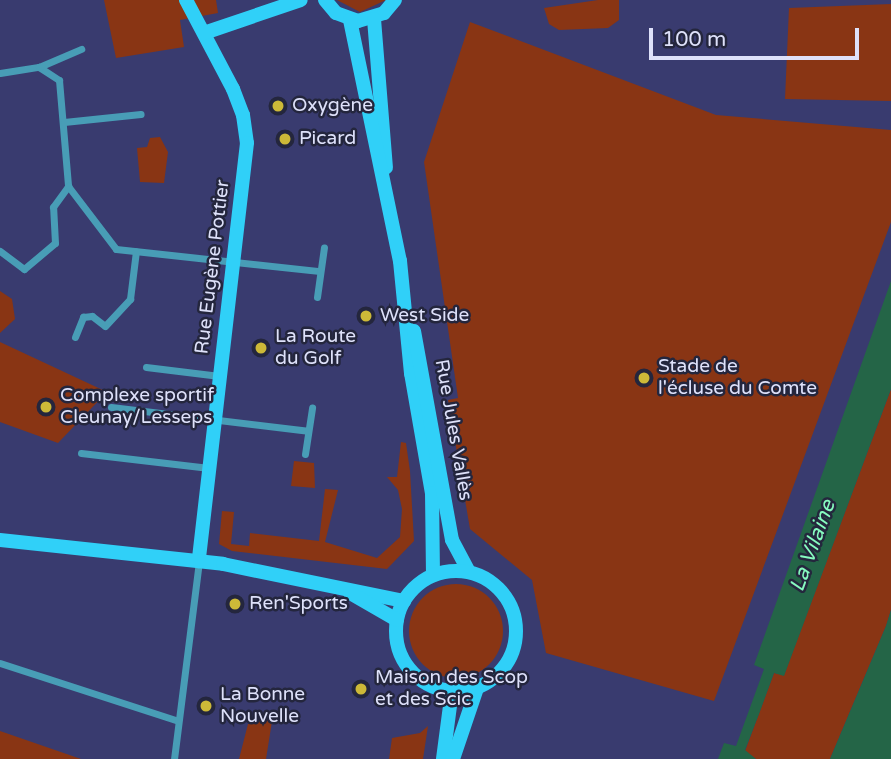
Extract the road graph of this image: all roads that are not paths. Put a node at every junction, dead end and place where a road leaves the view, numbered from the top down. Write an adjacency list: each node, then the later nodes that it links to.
1 (186, 0): 7 (main road, Rue Eugène Pottier)
2 (301, 0): 7 (main road)
3 (325, 0): 6 (main road)
4 (395, 0): 5 (main road)
5 (374, 19): 6 (main road); 13 (main road, Rue Jules Vallès)
6 (351, 20): 13 (main road, Rue Jules Vallès)
7 (204, 33): 18 (main road, Rue Eugène Pottier)
8 (81, 49): 9 (street)
9 (39, 67): 10 (street); 12 (street)
10 (0, 73)
11 (141, 114): 12 (street)
12 (64, 122): 14 (street)
13 (385, 180): 20 (main road, Rue Jules Vallès)
14 (68, 187): 16 (street); 17 (street)
15 (324, 247): 19 (street)
16 (0, 251)
17 (136, 251): 18 (street); 22 (street)
18 (232, 263): 19 (street); 24 (main road, Rue Eugène Pottier)
19 (320, 271): 21 (street)
20 (405, 292): 34 (main road, Rue Jules Vallès); 35 (main road, Rue Jules Vallès)
21 (317, 298)
22 (75, 337)
23 (146, 367): 24 (street)
24 (219, 376): 27 (main road, Rue Eugène Pottier)
25 (111, 407): 27 (street)
26 (312, 408): 28 (street)
27 (214, 421): 28 (street); 31 (main road, Rue Eugène Pottier)
28 (308, 431): 30 (street)
29 (81, 453): 31 (street)
30 (305, 454)
31 (209, 468): 33 (main road, Rue Eugène Pottier)
32 (0, 540): 33 (main road)
33 (199, 561): 36 (main road); 42 (street, Rue Eugène Pottier)
34 (469, 572): 35 (main road); 40 (main road)
35 (433, 575): 37 (main road)
36 (348, 592): 37 (main road); 38 (main road)
37 (404, 601): 38 (main road)
38 (397, 620): 41 (main road)
39 (0, 663): 42 (street)
40 (478, 688): 41 (main road); 45 (main road)
41 (452, 691): 44 (main road)
42 (178, 720): 43 (street, Rue Eugène Pottier)
43 (174, 759)
44 (443, 759)
45 (453, 759)

